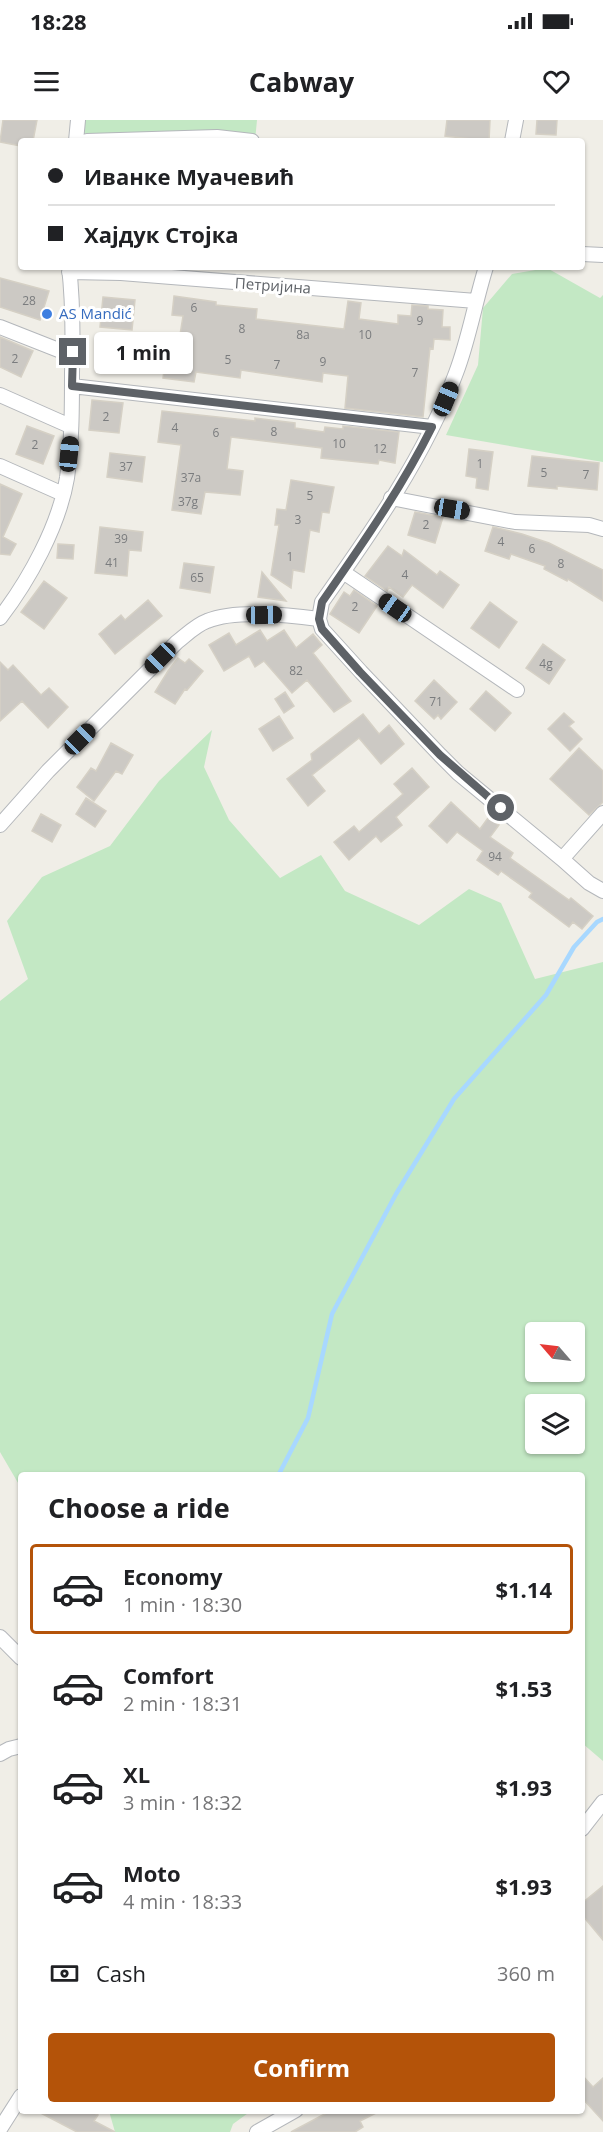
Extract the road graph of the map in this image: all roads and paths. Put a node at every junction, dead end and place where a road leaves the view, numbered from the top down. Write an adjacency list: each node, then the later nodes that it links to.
1 (78, 120): 3 (street)
2 (516, 120): 6 (street)
3 (76, 138)
4 (184, 138): 5 (street)
5 (226, 138)
6 (513, 138)
7 (585, 254): 8 (street)
8 (603, 255)
9 (69, 270): 14 (street)
10 (82, 270): 12 (street, Петријина)
11 (485, 270): 12 (street)
12 (476, 301): 18 (street)
13 (0, 327): 14 (street)
14 (73, 352): 15 (street)
15 (72, 386): 17 (street); 18 (street)
16 (0, 395): 17 (street)
17 (70, 426): 20 (street)
18 (432, 427): 21 (street)
19 (0, 466): 20 (street)
20 (63, 494): 24 (street)
21 (391, 498): 22 (street); 23 (street)
22 (603, 529)
23 (343, 572): 25 (street); 26 (street)
24 (0, 618)
25 (319, 619): 28 (street); 29 (street)
26 (517, 690)
27 (603, 813): 29 (street)
28 (0, 825)
29 (562, 859): 30 (street)
30 (603, 891)
31 (0, 1637): 32 (street)
32 (18, 1655)
33 (18, 1747): 34 (street)
34 (0, 1754)
35 (603, 1802): 36 (street)
36 (585, 1825)
37 (18, 2101): 39 (street)
38 (289, 2114): 40 (street)
39 (0, 2128)
40 (257, 2132)

